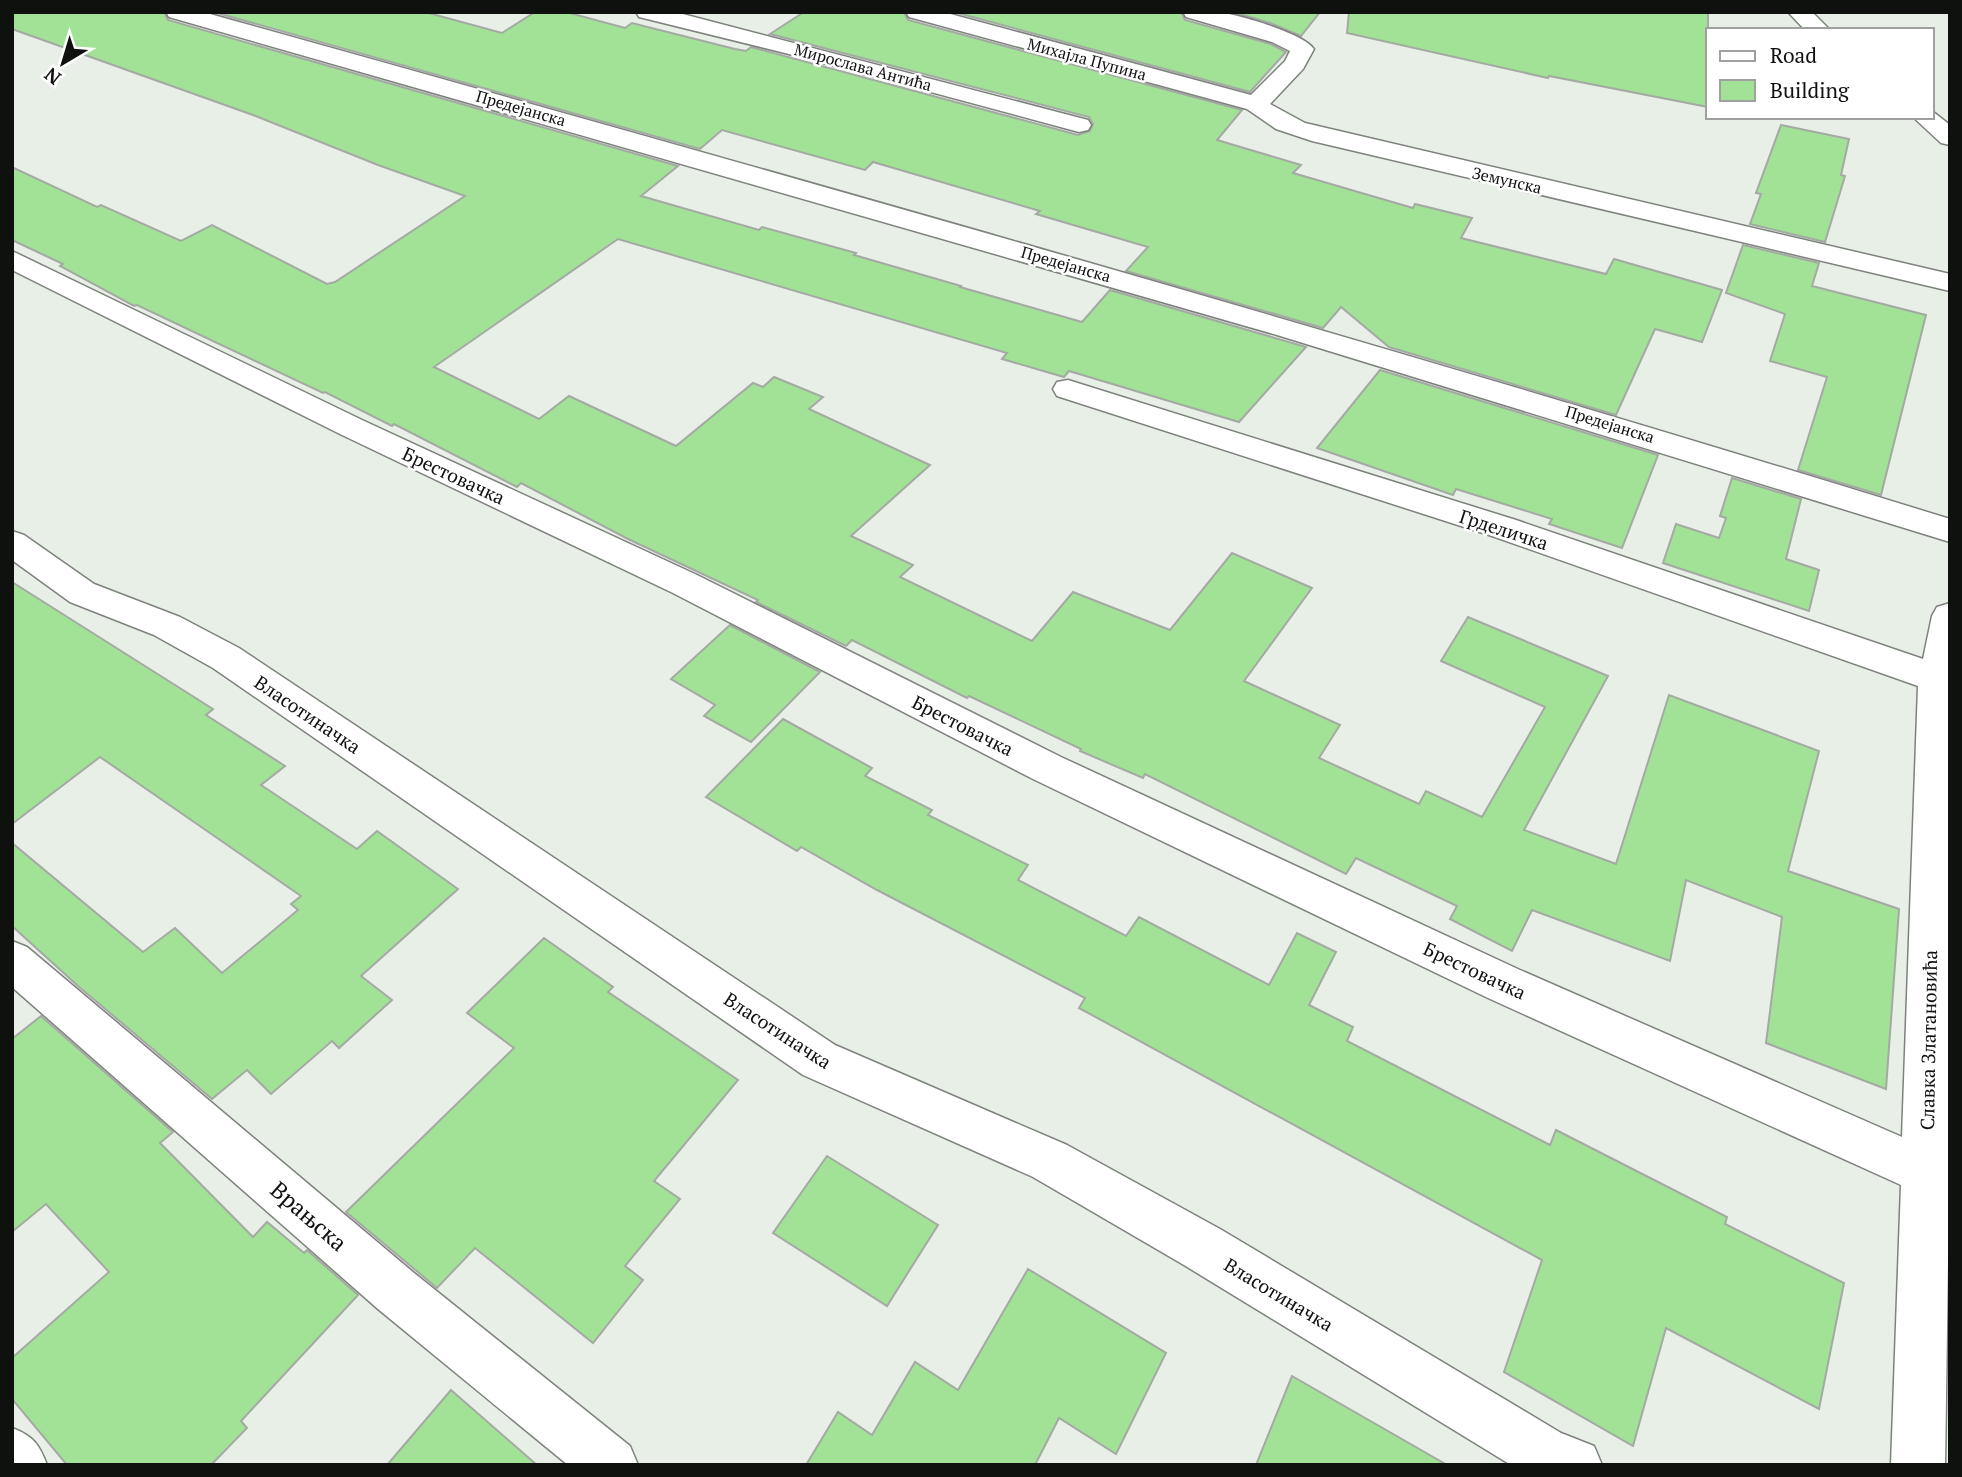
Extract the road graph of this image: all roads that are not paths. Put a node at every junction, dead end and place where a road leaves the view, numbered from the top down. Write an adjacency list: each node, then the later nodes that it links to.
1 (177, 12): 14 (street, Предејанска)
2 (647, 12): 9 (street, Мирослава Антића)
3 (917, 12): 7 (street, Михајла Пупина)
4 (1194, 12): 7 (street)
5 (1799, 12): 6 (street)
6 (1817, 28)
7 (1256, 104): 12 (street, Земунска)
8 (1927, 119): 10 (street)
9 (1079, 125)
10 (1950, 138)
11 (12, 259): 19 (street, Брестовачка)
12 (1950, 283)
13 (1068, 390): 17 (street, Грделичка)
14 (1950, 531)
15 (12, 543): 23 (street, Власотиначка)
16 (1950, 616): 17 (street, Славка Златановића)
17 (1937, 678): 19 (street, Славка Златановића)
18 (12, 960): 22 (street, Врањска)
19 (1924, 1171): 24 (street, Славка Златановића)
20 (12, 1455): 21 (street)
21 (20, 1465)
22 (611, 1465)
23 (1575, 1465)
24 (1919, 1465)

